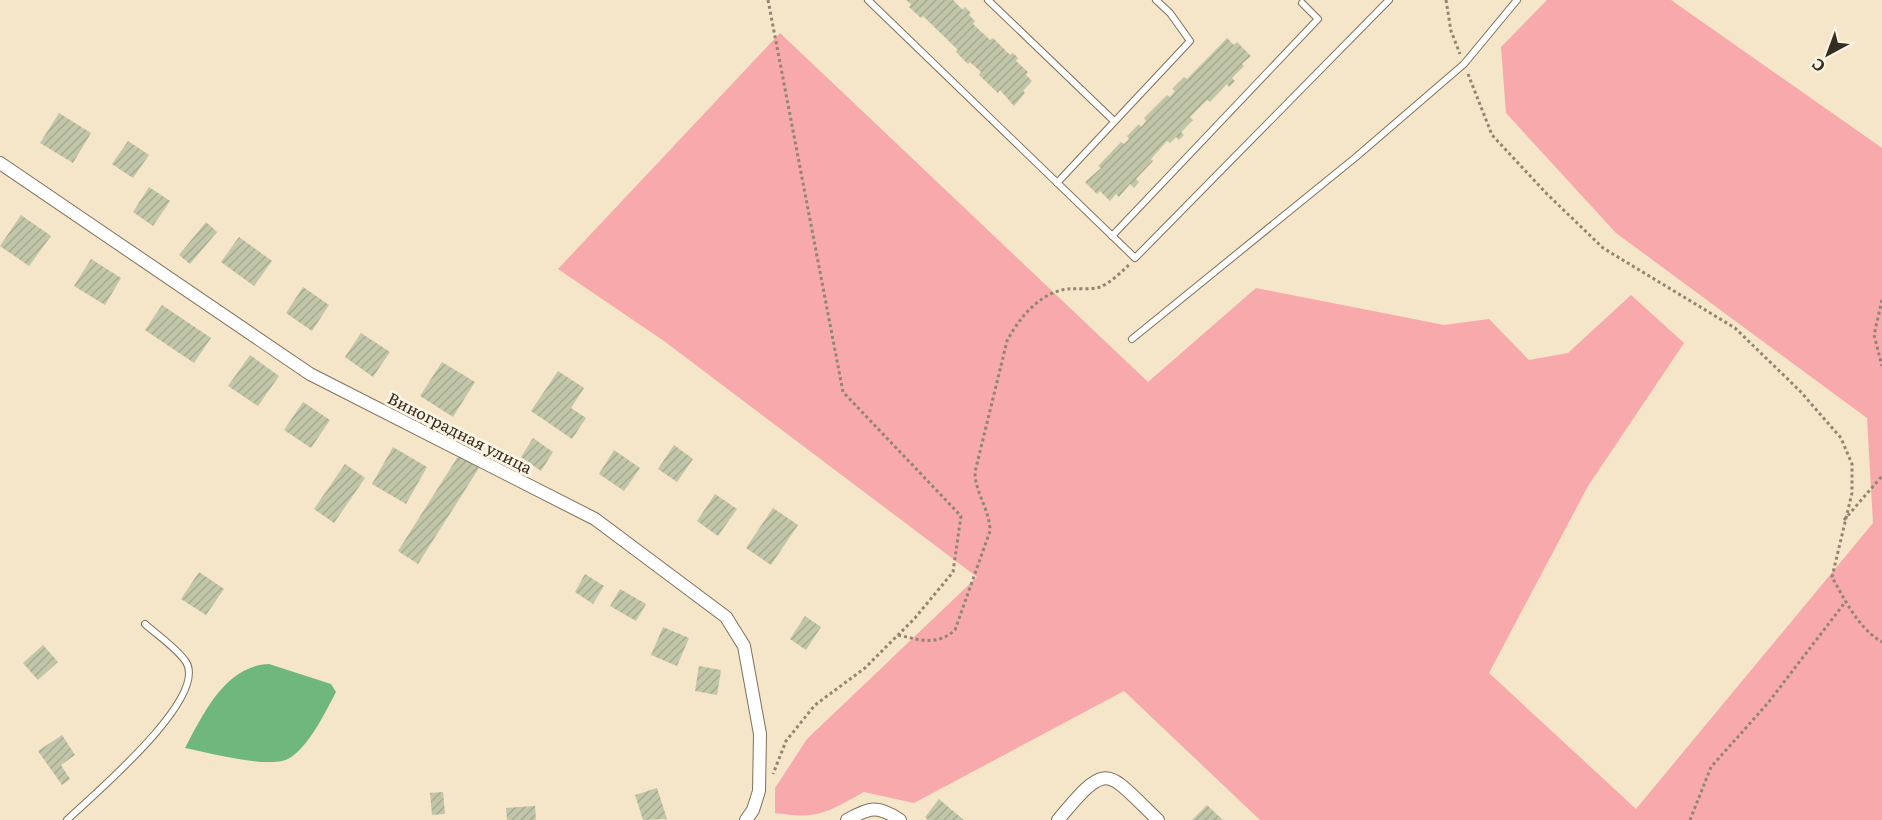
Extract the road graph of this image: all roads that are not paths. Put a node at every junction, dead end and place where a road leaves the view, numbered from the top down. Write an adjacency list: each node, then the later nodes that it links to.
1 (868, 0): 9 (lane)
2 (988, 0): 7 (lane)
3 (1156, 0): 7 (lane)
4 (1389, 0): 10 (lane)
5 (1517, 0): 11 (lane)
6 (1302, 3): 10 (lane)
7 (1114, 121): 9 (lane)
8 (0, 163): 14 (street, Виноградная улица)
9 (1057, 183): 10 (lane)
10 (1112, 236)
11 (1132, 339)
12 (145, 624): 13 (lane)
13 (67, 820)
14 (746, 820)
15 (847, 820): 16 (street)
16 (900, 820)
17 (1058, 820): 18 (street)
18 (1158, 820)

